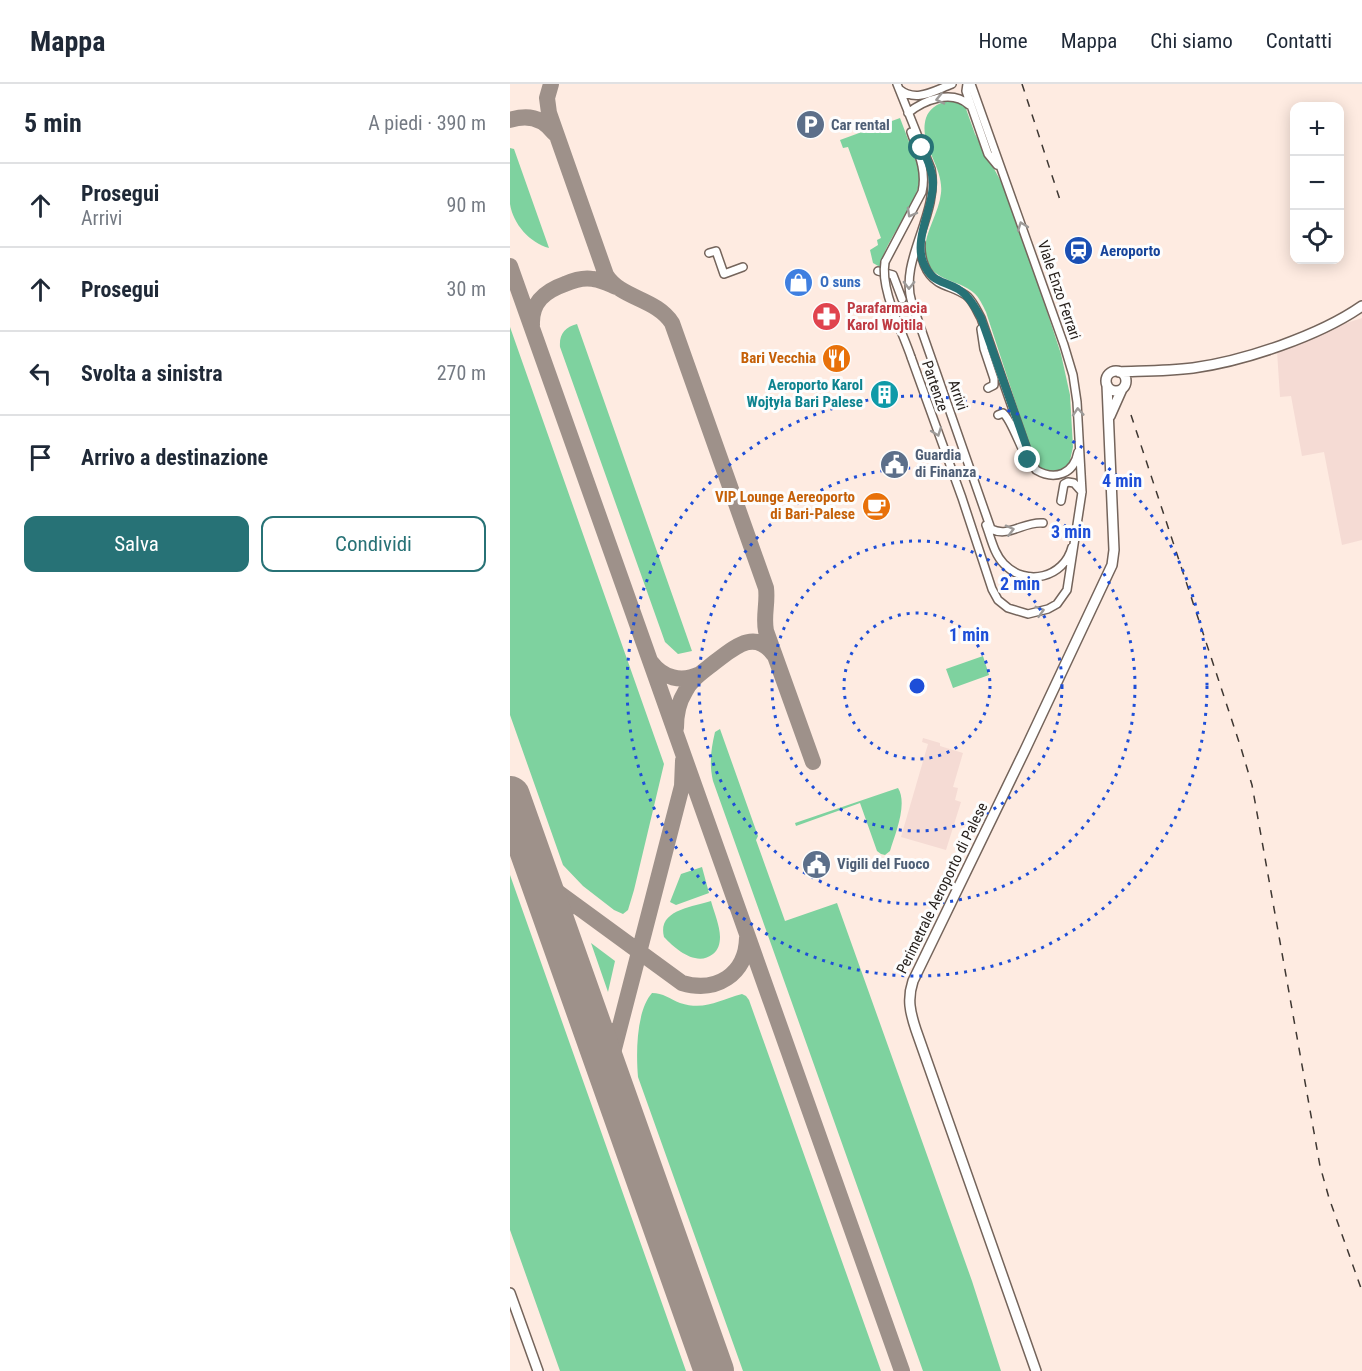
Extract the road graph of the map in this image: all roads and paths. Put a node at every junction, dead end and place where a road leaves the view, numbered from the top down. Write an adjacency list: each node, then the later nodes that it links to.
1 (951, 84): 3 (street)
2 (968, 84): 4 (street); 6 (street, Viale Enzo Ferrari)
3 (899, 88): 5 (street, Arrivi); 26 (street, Partenze, one-way to 26, bridge)
4 (971, 107): 5 (street, one-way to 5); 6 (street)
5 (910, 111): 7 (street, Arrivi)
6 (1002, 172): 21 (street, Viale Enzo Ferrari, one-way to 6)
7 (923, 229): 12 (street); 27 (street, Arrivi, one-way to 27)
8 (709, 254): 9 (street)
9 (743, 267)
10 (878, 271): 11 (street)
11 (902, 299)
12 (975, 306): 18 (street); 22 (street)
13 (1361, 308): 15 (street)
14 (1119, 372): 15 (street); 16 (street); 17 (street)
15 (1144, 372): 17 (street)
16 (1107, 385): 17 (street); 20 (street, Perimetrale Aeroporto di Palese)
17 (1123, 387): 20 (street, Perimetrale Aeroporto di Palese)
18 (988, 388)
19 (998, 415): 22 (street)
20 (1108, 421): 30 (street, Perimetrale Aeroporto di Palese)
21 (1080, 441): 22 (street); 23 (street, Viale Enzo Ferrari)
22 (1033, 465)
23 (1082, 492): 25 (street); 26 (street, Viale Enzo Ferrari)
24 (976, 496): 26 (street)
25 (1061, 501)
26 (1080, 512)
27 (1042, 523)
28 (510, 1293): 29 (street)
29 (538, 1371)
30 (1036, 1371)

